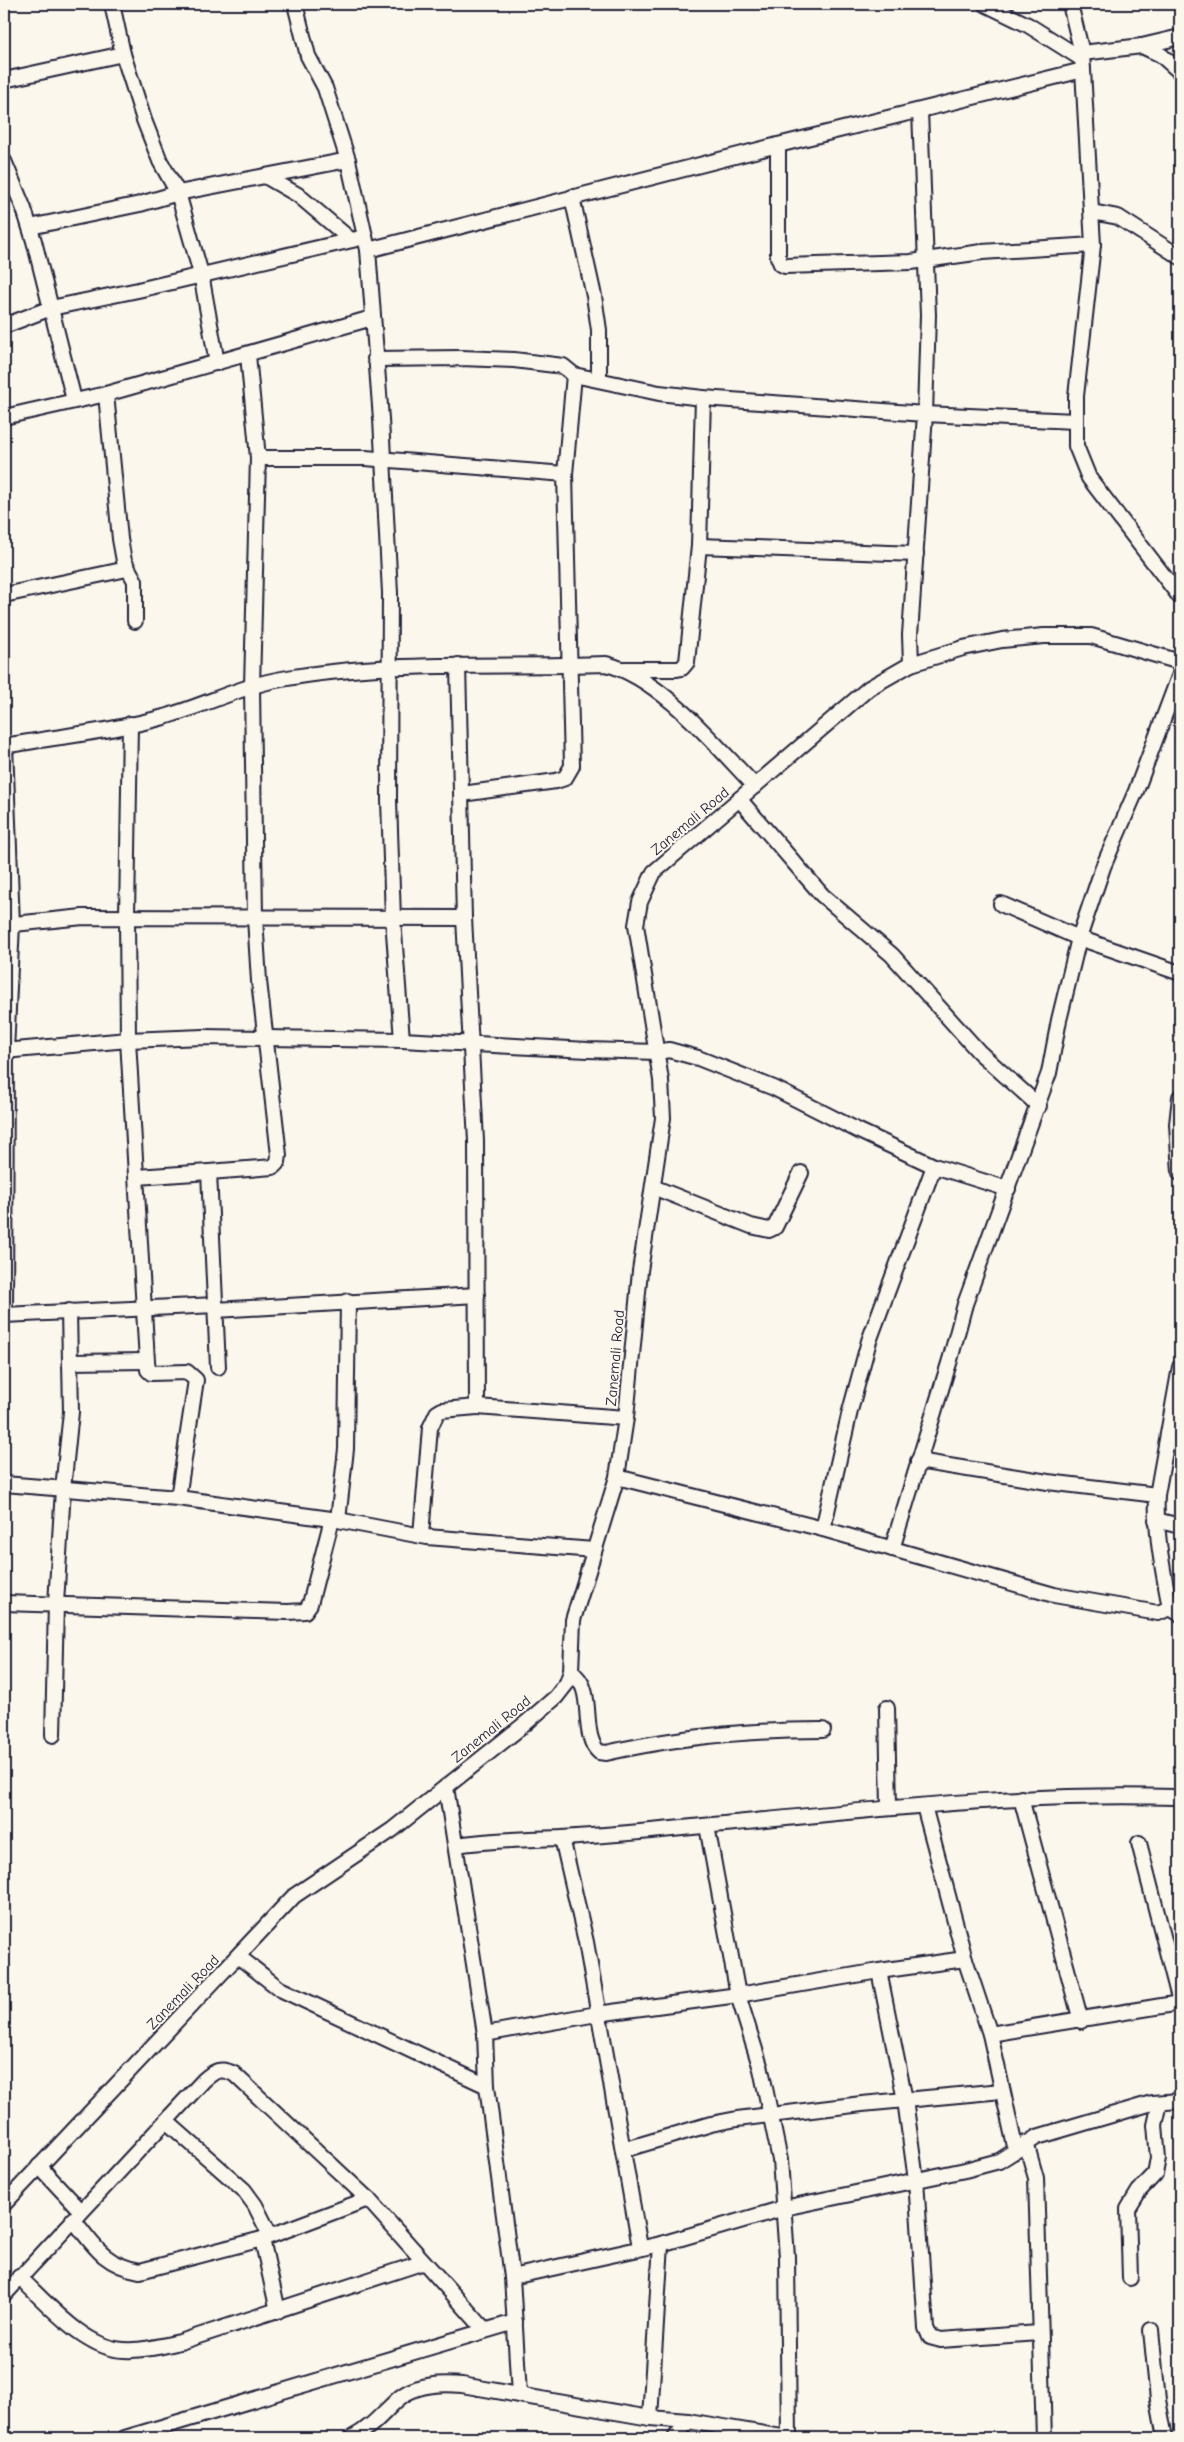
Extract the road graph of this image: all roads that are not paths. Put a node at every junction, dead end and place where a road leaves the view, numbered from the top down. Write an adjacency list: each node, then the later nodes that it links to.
1 (112, 4): 7 (street)
2 (295, 4): 13 (street)
3 (985, 4): 8 (street)
4 (1070, 4): 8 (street)
5 (1180, 38): 6 (street)
6 (1142, 46): 8 (street); 9 (street)
7 (124, 54): 10 (street); 16 (street)
8 (1082, 61): 11 (street); 18 (street)
9 (1180, 72)
10 (4, 80)
11 (920, 111): 12 (street); 25 (street)
12 (778, 145): 17 (street); 25 (street)
13 (348, 160): 15 (street); 20 (street)
14 (4, 161): 19 (street)
15 (265, 176): 16 (street); 21 (street)
16 (178, 193): 19 (street); 26 (street)
17 (572, 197): 23 (street); 34 (street)
18 (1092, 212): 22 (street); 24 (street)
19 (30, 226): 27 (street)
20 (365, 236): 21 (street); 23 (street)
21 (351, 240): 26 (street)
22 (1093, 245): 25 (street); 40 (street)
23 (368, 250): 28 (street)
24 (1180, 257)
25 (926, 260): 38 (street)
26 (201, 274): 27 (street); 32 (street)
27 (52, 308): 29 (street); 37 (street)
28 (372, 318): 30 (street); 31 (street)
29 (4, 326)
30 (248, 355): 32 (street); 41 (street)
31 (375, 359): 33 (street); 42 (street)
32 (217, 363): 35 (street)
33 (574, 375): 34 (street); 43 (street)
34 (599, 380): 36 (street)
35 (106, 394): 37 (street); 46 (street)
36 (703, 398): 38 (street); 44 (street)
37 (74, 400): 39 (street)
38 (925, 414): 40 (street); 45 (street)
39 (4, 417)
40 (1075, 421): 47 (street)
41 (258, 458): 42 (street); 57 (street)
42 (381, 460): 43 (street); 54 (street)
43 (565, 474): 53 (street)
44 (699, 546): 45 (street); 55 (street)
45 (916, 554): 51 (street)
46 (127, 569): 48 (street); 49 (street)
47 (1180, 594)
48 (4, 595)
49 (135, 621)
50 (1180, 662): 51 (street, Zanemali Road)
51 (911, 664): 60 (street, Zanemali Road)
52 (458, 665): 53 (street); 54 (street); 61 (street)
53 (568, 666): 55 (street); 61 (street)
54 (390, 668): 57 (street); 67 (street)
55 (624, 669): 60 (street)
56 (1180, 674): 69 (street)
57 (252, 686): 58 (street); 65 (street)
58 (130, 724): 59 (street); 64 (street)
59 (5, 746): 68 (street)
60 (755, 786): 62 (street, Zanemali Road)
61 (462, 794): 66 (street)
62 (740, 800): 76 (street, Zanemali Road); 78 (street)
63 (1001, 904): 69 (street)
64 (127, 917): 65 (street); 68 (street); 72 (street)
65 (255, 918): 67 (street); 71 (street)
66 (464, 918): 67 (street); 74 (street)
67 (393, 919): 73 (street)
68 (8, 924): 75 (street)
69 (1079, 938): 70 (street); 78 (street)
70 (1180, 973)
71 (265, 1038): 72 (street); 73 (street); 81 (street)
72 (128, 1040): 75 (street); 84 (street)
73 (402, 1040): 74 (street)
74 (471, 1044): 76 (street); 87 (street)
75 (5, 1051): 92 (street)
76 (657, 1052): 80 (street); 85 (street, Zanemali Road)
77 (1180, 1097): 79 (street)
78 (1038, 1106): 86 (street)
79 (1179, 1118): 83 (street)
80 (934, 1166): 86 (street); 108 (street)
81 (209, 1172): 84 (street); 89 (street)
82 (801, 1173): 85 (street)
83 (1180, 1173)
84 (137, 1177): 90 (street)
85 (653, 1187): 98 (street, Zanemali Road)
86 (1008, 1189): 99 (street)
87 (477, 1295): 88 (street); 97 (street)
88 (348, 1301): 89 (street); 105 (street)
89 (216, 1308): 90 (street); 96 (street)
90 (143, 1309): 91 (street); 93 (street)
91 (69, 1311): 92 (street); 94 (street)
92 (4, 1315)
93 (147, 1361): 94 (street); 104 (street)
94 (70, 1362): 102 (street)
95 (1180, 1366): 103 (street)
96 (218, 1367)
97 (477, 1407): 98 (street); 109 (street)
98 (626, 1418): 100 (street, Zanemali Road)
99 (918, 1461): 103 (street); 110 (street)
100 (617, 1477): 108 (street); 111 (street, Zanemali Road)
101 (4, 1484): 102 (street)
102 (63, 1488): 104 (street); 113 (street)
103 (1157, 1495): 106 (street)
104 (178, 1498): 105 (street)
105 (335, 1520): 109 (street); 113 (street)
106 (1156, 1520): 107 (street); 114 (street)
107 (1180, 1526)
108 (823, 1529): 110 (street)
109 (421, 1535): 111 (street)
110 (892, 1549): 114 (street)
111 (594, 1550): 115 (street, Zanemali Road)
112 (4, 1603): 113 (street)
113 (56, 1604): 118 (street)
114 (1175, 1611)
115 (571, 1671): 117 (street); 119 (street, Zanemali Road)
116 (887, 1708): 123 (street)
117 (823, 1730)
118 (53, 1735)
119 (446, 1787): 127 (street); 128 (street, Zanemali Road)
120 (1174, 1797): 121 (street)
121 (1021, 1798): 122 (street); 134 (street)
122 (924, 1806): 123 (street); 129 (street)
123 (889, 1808): 124 (street)
124 (707, 1826): 125 (street); 131 (street)
125 (562, 1838): 127 (street); 133 (street)
126 (1139, 1843): 132 (street)
127 (456, 1845): 135 (street)
128 (239, 1957): 137 (street); 146 (street, Zanemali Road)
129 (965, 1959): 130 (street); 136 (street)
130 (879, 1970): 131 (street); 139 (street)
131 (738, 1995): 133 (street); 142 (street)
132 (1180, 2003): 134 (street)
133 (598, 2014): 135 (street); 145 (street)
134 (1081, 2021): 136 (street)
135 (485, 2034): 137 (street)
136 (990, 2034): 138 (street)
137 (486, 2086): 157 (street)
138 (1002, 2092): 139 (street); 144 (street)
139 (905, 2100): 142 (street); 147 (street)
140 (1180, 2101): 141 (street)
141 (1160, 2103): 144 (street); 158 (street)
142 (772, 2114): 145 (street); 150 (street)
143 (166, 2121): 148 (street); 151 (street); 152 (street)
144 (1021, 2147): 147 (street); 164 (street)
145 (623, 2150): 154 (street)
146 (39, 2166): 149 (street, Zanemali Road); 151 (street)
147 (916, 2180): 150 (street); 164 (street)
148 (368, 2199): 152 (street); 155 (street)
149 (4, 2204)
150 (784, 2208): 153 (street); 171 (street)
151 (77, 2215): 152 (street); 156 (street)
152 (266, 2237): 160 (street)
153 (661, 2244): 154 (street); 166 (street)
154 (640, 2247): 157 (street)
155 (424, 2262): 160 (street); 162 (street)
156 (19, 2277): 159 (street); 160 (street)
157 (512, 2277): 161 (street)
158 (1130, 2278)
159 (4, 2295)
160 (278, 2311)
161 (514, 2322): 162 (street); 165 (street)
162 (485, 2330): 168 (street)
163 (1151, 2330): 173 (street)
164 (1039, 2333): 172 (street)
165 (519, 2395): 166 (street); 169 (street)
166 (650, 2418): 167 (street)
167 (688, 2421): 170 (street); 171 (street)
168 (125, 2438)
169 (352, 2438)
170 (675, 2438)
171 (788, 2438)
172 (1044, 2438)
173 (1165, 2438)

